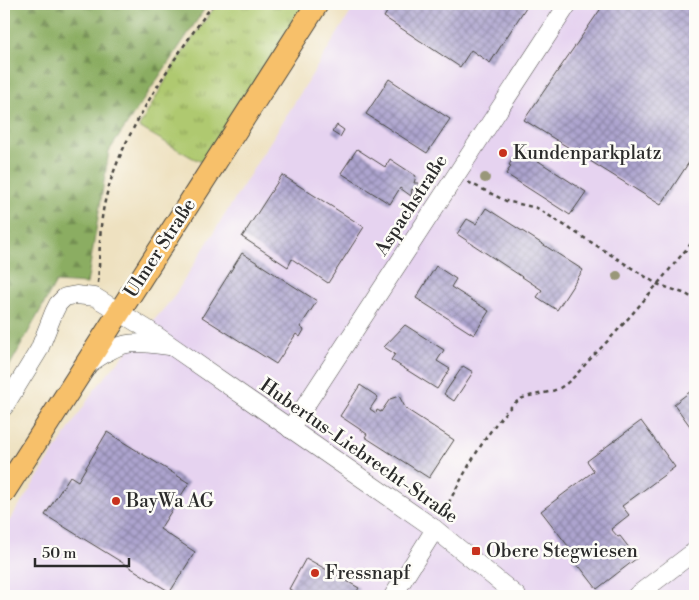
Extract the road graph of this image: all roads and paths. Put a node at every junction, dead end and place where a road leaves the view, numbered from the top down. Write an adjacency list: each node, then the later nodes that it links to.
1 (213, 4): 7 (path)
2 (317, 4): 9 (main road, Ulmer Straße)
3 (568, 4): 4 (street, Aspachstraße)
4 (456, 175): 6 (path); 13 (street, Aspachstraße)
5 (695, 239): 6 (path)
6 (657, 284): 8 (path); 15 (path)
7 (95, 297): 9 (street, Hubertus-Liebrecht-Straße); 12 (street)
8 (695, 300)
9 (120, 311): 10 (street, Hubertus-Liebrecht-Straße); 11 (main road, Ulmer Straße)
10 (173, 346): 11 (street, Hubertus-Liebrecht-Straße); 13 (street, Hubertus-Liebrecht-Straße)
11 (84, 367): 14 (main road, Ulmer Straße)
12 (4, 407)
13 (290, 429): 15 (street, Hubertus-Liebrecht-Straße)
14 (4, 492)
15 (435, 529): 17 (street); 18 (street, Hubertus-Liebrecht-Straße)
16 (695, 551): 19 (street)
17 (393, 596)
18 (517, 596)
19 (636, 596)

